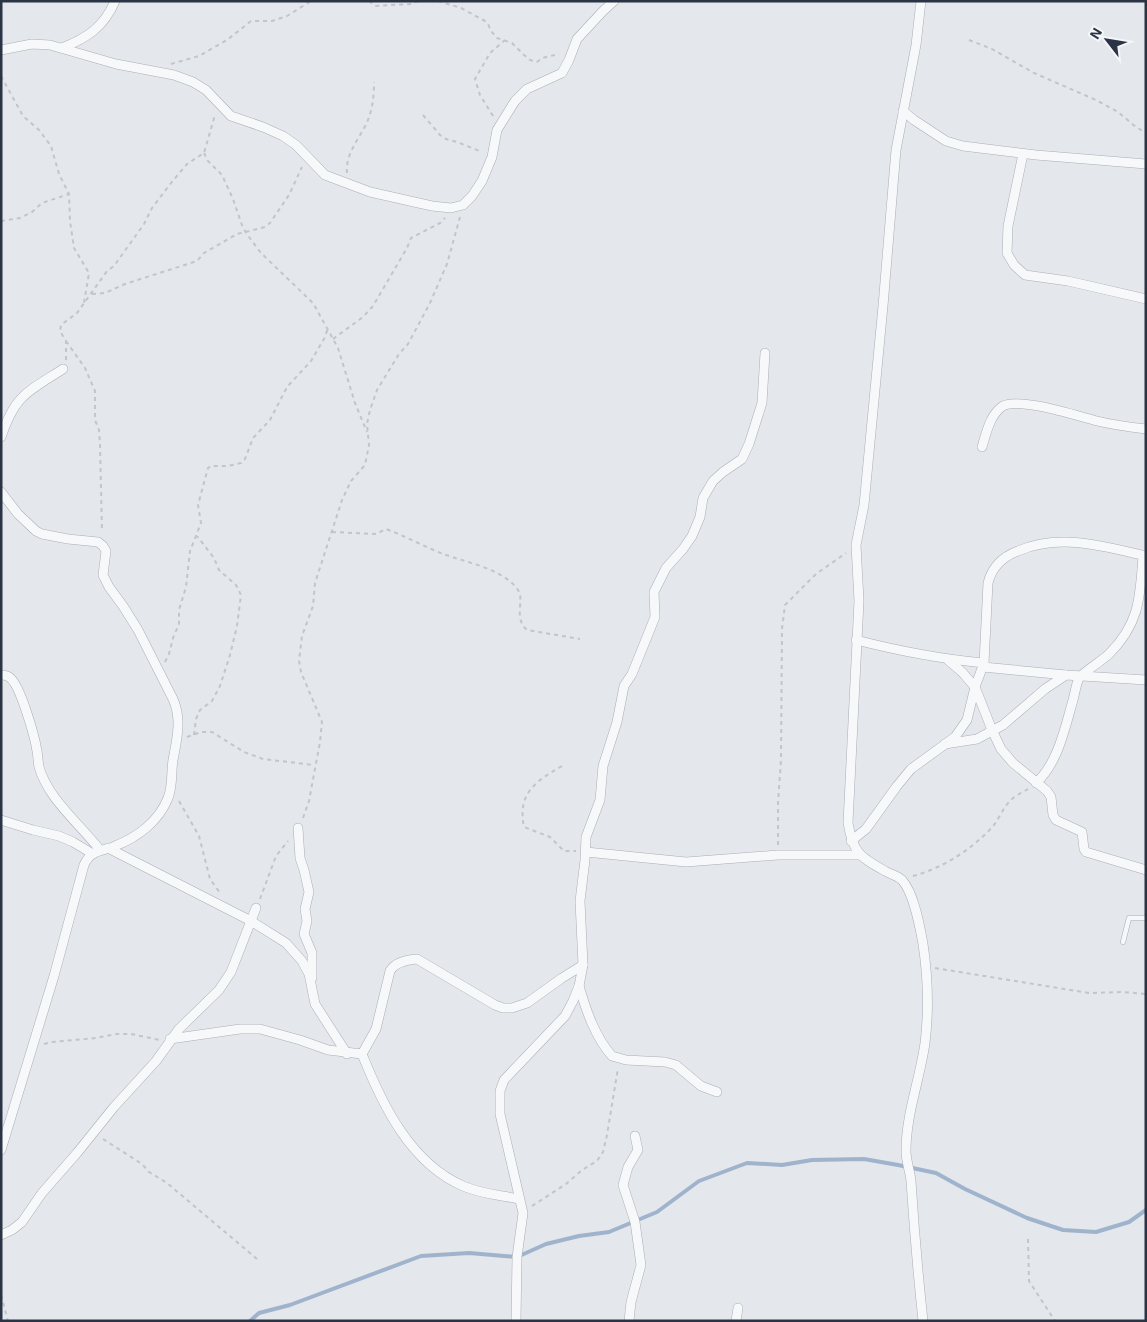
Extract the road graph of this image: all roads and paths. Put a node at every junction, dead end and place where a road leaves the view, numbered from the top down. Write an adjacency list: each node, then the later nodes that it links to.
1 (115, 1): 10 (street)
2 (310, 1): 13 (path)
3 (369, 1): 4 (path)
4 (418, 1)
5 (438, 1): 8 (path)
6 (614, 1): 11 (street)
7 (921, 1): 17 (street)
8 (505, 40): 11 (path); 19 (path)
9 (969, 40): 20 (path)
10 (62, 48): 12 (street); 16 (street)
11 (573, 49): 19 (street)
12 (1, 50)
13 (170, 64)
14 (1, 76): 27 (path)
15 (374, 82): 26 (path)
16 (220, 103): 21 (path); 23 (street)
17 (903, 111): 22 (street); 47 (street)
18 (423, 114): 24 (path)
19 (499, 127): 24 (street)
20 (1146, 133)
21 (204, 153): 31 (path); 32 (path)
22 (1023, 154): 25 (street); 33 (street)
23 (306, 155): 26 (street); 31 (path)
24 (492, 157): 28 (street)
25 (1146, 164)
26 (348, 184): 29 (street)
27 (69, 194): 30 (path); 34 (path)
28 (467, 201): 29 (street); 41 (path)
29 (453, 207): 36 (path)
30 (1, 221)
31 (245, 231): 32 (path); 35 (path)
32 (92, 294): 34 (path)
33 (1146, 299)
34 (84, 303): 37 (path)
35 (328, 328): 36 (path); 46 (path)
36 (333, 339): 41 (path)
37 (66, 341): 39 (path); 48 (path)
38 (765, 353): 72 (street)
39 (63, 369): 42 (street)
40 (1146, 429): 43 (street)
41 (367, 434): 45 (path)
42 (1, 438)
43 (982, 447)
44 (1, 492): 48 (street)
45 (332, 532): 50 (path); 64 (path)
46 (197, 536): 56 (path); 61 (path)
47 (856, 545): 51 (street); 74 (path)
48 (103, 546): 56 (street)
49 (1144, 556): 53 (street); 57 (street)
50 (580, 639)
51 (856, 640): 52 (street); 70 (street)
52 (948, 660): 53 (street); 59 (street)
53 (984, 665): 55 (street); 59 (street)
54 (1, 675): 71 (street)
55 (1066, 675): 57 (street); 60 (street)
56 (161, 676): 62 (street)
57 (1080, 676): 58 (street); 66 (street)
58 (1146, 680)
59 (975, 687): 60 (street); 63 (street)
60 (992, 730): 63 (street); 66 (street)
61 (194, 734): 62 (path); 64 (path)
62 (176, 742): 67 (street)
63 (944, 745): 70 (street)
64 (315, 765): 69 (path)
65 (562, 766): 72 (path)
66 (1036, 783): 75 (street); 76 (path)
67 (171, 788): 71 (street); 78 (path)
68 (1, 820): 71 (street)
69 (298, 828): 77 (path); 84 (street)
70 (851, 841): 73 (street)
71 (100, 851): 78 (street); 88 (street)
72 (586, 852): 74 (street); 82 (street)
73 (860, 854): 74 (street); 76 (street)
74 (778, 855)
75 (1146, 870)
76 (901, 879): 83 (street)
77 (256, 908): 80 (street)
78 (230, 911): 80 (street)
79 (1146, 918): 81 (lane)
80 (251, 921): 84 (street); 87 (street)
81 (1123, 942)
82 (583, 965): 85 (street); 90 (street)
83 (926, 967): 86 (path); 107 (street)
84 (311, 986): 89 (street)
85 (579, 986): 91 (street); 96 (street)
86 (1146, 994)
87 (170, 1039): 88 (path); 89 (street); 93 (street)
88 (32, 1047): 95 (street)
89 (347, 1054): 90 (street)
90 (362, 1054): 96 (street)
91 (620, 1058): 92 (street); 97 (path)
92 (717, 1092)
93 (94, 1130): 98 (street); 100 (path)
94 (635, 1136): 105 (street)
95 (1, 1150)
96 (519, 1199): 97 (street)
97 (523, 1213): 104 (street)
98 (1, 1235)
99 (1028, 1239): 108 (path)
100 (257, 1259)
101 (1, 1295): 103 (path)
102 (738, 1308): 106 (street)
103 (8, 1321)
104 (516, 1321)
105 (629, 1321)
106 (736, 1321)
107 (923, 1321)
108 (1055, 1321)

